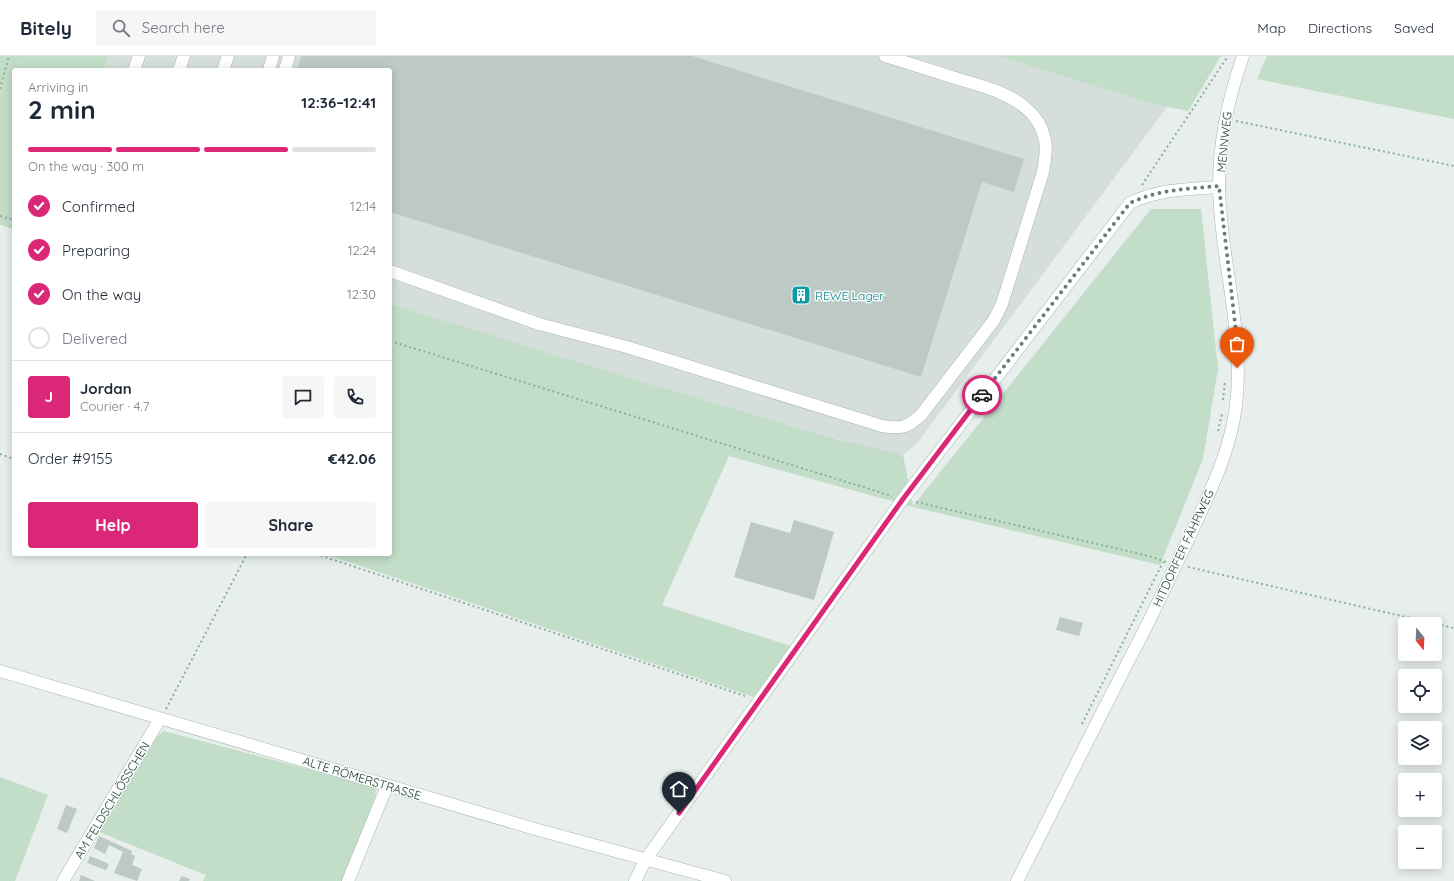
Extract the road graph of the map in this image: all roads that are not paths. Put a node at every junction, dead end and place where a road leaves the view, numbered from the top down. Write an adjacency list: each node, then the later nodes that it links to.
1 (139, 56): 8 (street)
2 (184, 56): 9 (street)
3 (228, 56): 10 (street)
4 (273, 56): 11 (street)
5 (289, 56): 12 (street)
6 (885, 56): 14 (street)
7 (1243, 56): 13 (street, MENNWEG)
8 (135, 68)
9 (180, 68)
10 (224, 68)
11 (270, 68)
12 (286, 68)
13 (1219, 186): 18 (street, MENNWEG); 23 (street, HITDORFER FÄHRWEG)
14 (392, 272)
15 (0, 671): 16 (street, ALTE RÖMERSTRASSE)
16 (160, 719): 17 (street, ALTE RÖMERSTRASSE); 19 (street, AM FELDSCHLÖSSCHEN)
17 (387, 786): 18 (street, ALTE RÖMERSTRASSE); 20 (street)
18 (646, 859): 21 (street, MENNWEG); 22 (street, ALTE RÖMERSTRASSE)
19 (63, 881)
20 (348, 881)
21 (635, 881)
22 (725, 881)
23 (1017, 881)

